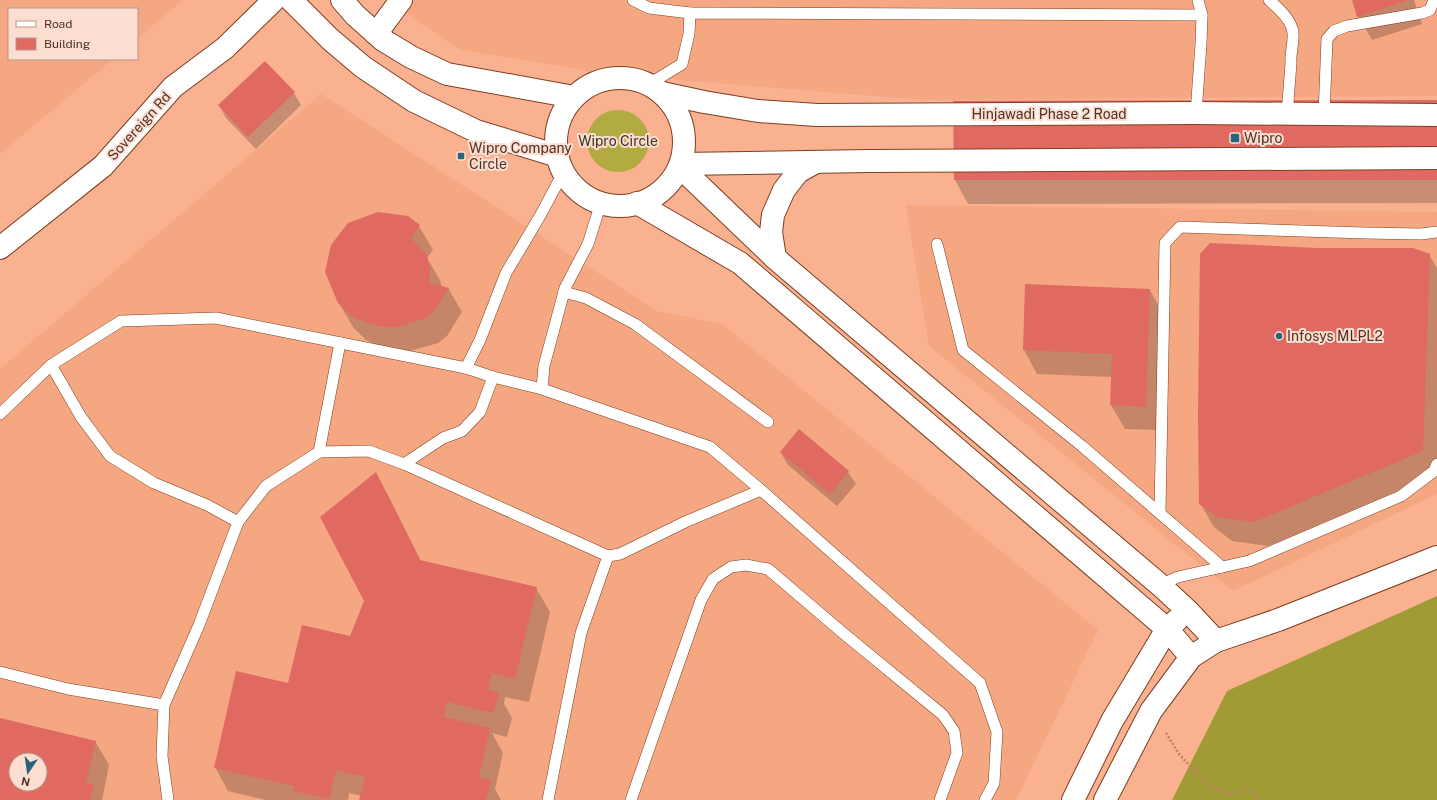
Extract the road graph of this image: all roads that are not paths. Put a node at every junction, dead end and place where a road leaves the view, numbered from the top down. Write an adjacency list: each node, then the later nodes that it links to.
1 (274, 0): 26 (street, Sovereign Rd)
2 (291, 0): 20 (street)
3 (342, 0): 11 (street)
4 (401, 0): 11 (street)
5 (633, 0): 9 (lane)
6 (1198, 0): 10 (lane)
7 (1269, 0): 15 (lane)
8 (1434, 0): 16 (lane)
9 (690, 13): 10 (lane); 12 (lane)
10 (1202, 15): 14 (lane)
11 (376, 34): 13 (street)
12 (656, 89): 13 (street); 14 (street, Hinjawadi Phase 2 Road); 21 (street)
13 (574, 98): 20 (street)
14 (1196, 113): 15 (street, Hinjawadi Phase 2 Road)
15 (1287, 115): 16 (street, Hinjawadi Phase 2 Road)
16 (1324, 115): 17 (street, Hinjawadi Phase 2 Road)
17 (1437, 115)
18 (1437, 158): 19 (street)
19 (816, 162): 21 (street); 27 (street)
20 (561, 164): 22 (street); 31 (lane)
21 (680, 165): 23 (street); 27 (street)
22 (602, 203): 23 (street); 28 (lane)
23 (637, 203): 47 (street)
24 (1437, 232): 40 (lane)
25 (936, 244): 40 (lane)
26 (0, 248)
27 (775, 258): 45 (street)
28 (564, 292): 33 (lane); 35 (lane)
29 (340, 343): 30 (lane); 31 (lane); 36 (lane)
30 (51, 365): 34 (lane); 41 (lane)
31 (466, 368): 32 (lane)
32 (493, 377): 33 (lane); 37 (lane)
33 (542, 389): 39 (lane)
34 (0, 414)
35 (768, 422)
36 (319, 452): 37 (lane); 41 (lane)
37 (404, 464): 42 (lane)
38 (1437, 464): 44 (lane)
39 (761, 490): 42 (lane); 56 (lane)
40 (1160, 513): 44 (lane)
41 (238, 522): 51 (lane)
42 (608, 556): 53 (lane)
43 (1437, 557): 48 (street)
44 (1222, 567): 45 (lane)
45 (1160, 585): 46 (street)
46 (1188, 611): 47 (street); 48 (street)
47 (1167, 629): 49 (street); 57 (street)
48 (1216, 641): 49 (street)
49 (1191, 657): 58 (street)
50 (0, 672): 51 (lane)
51 (164, 705): 52 (lane)
52 (168, 800)
53 (548, 800)
54 (630, 800): 55 (lane)
55 (940, 800)
56 (985, 800)
57 (1073, 800)
58 (1105, 800)

